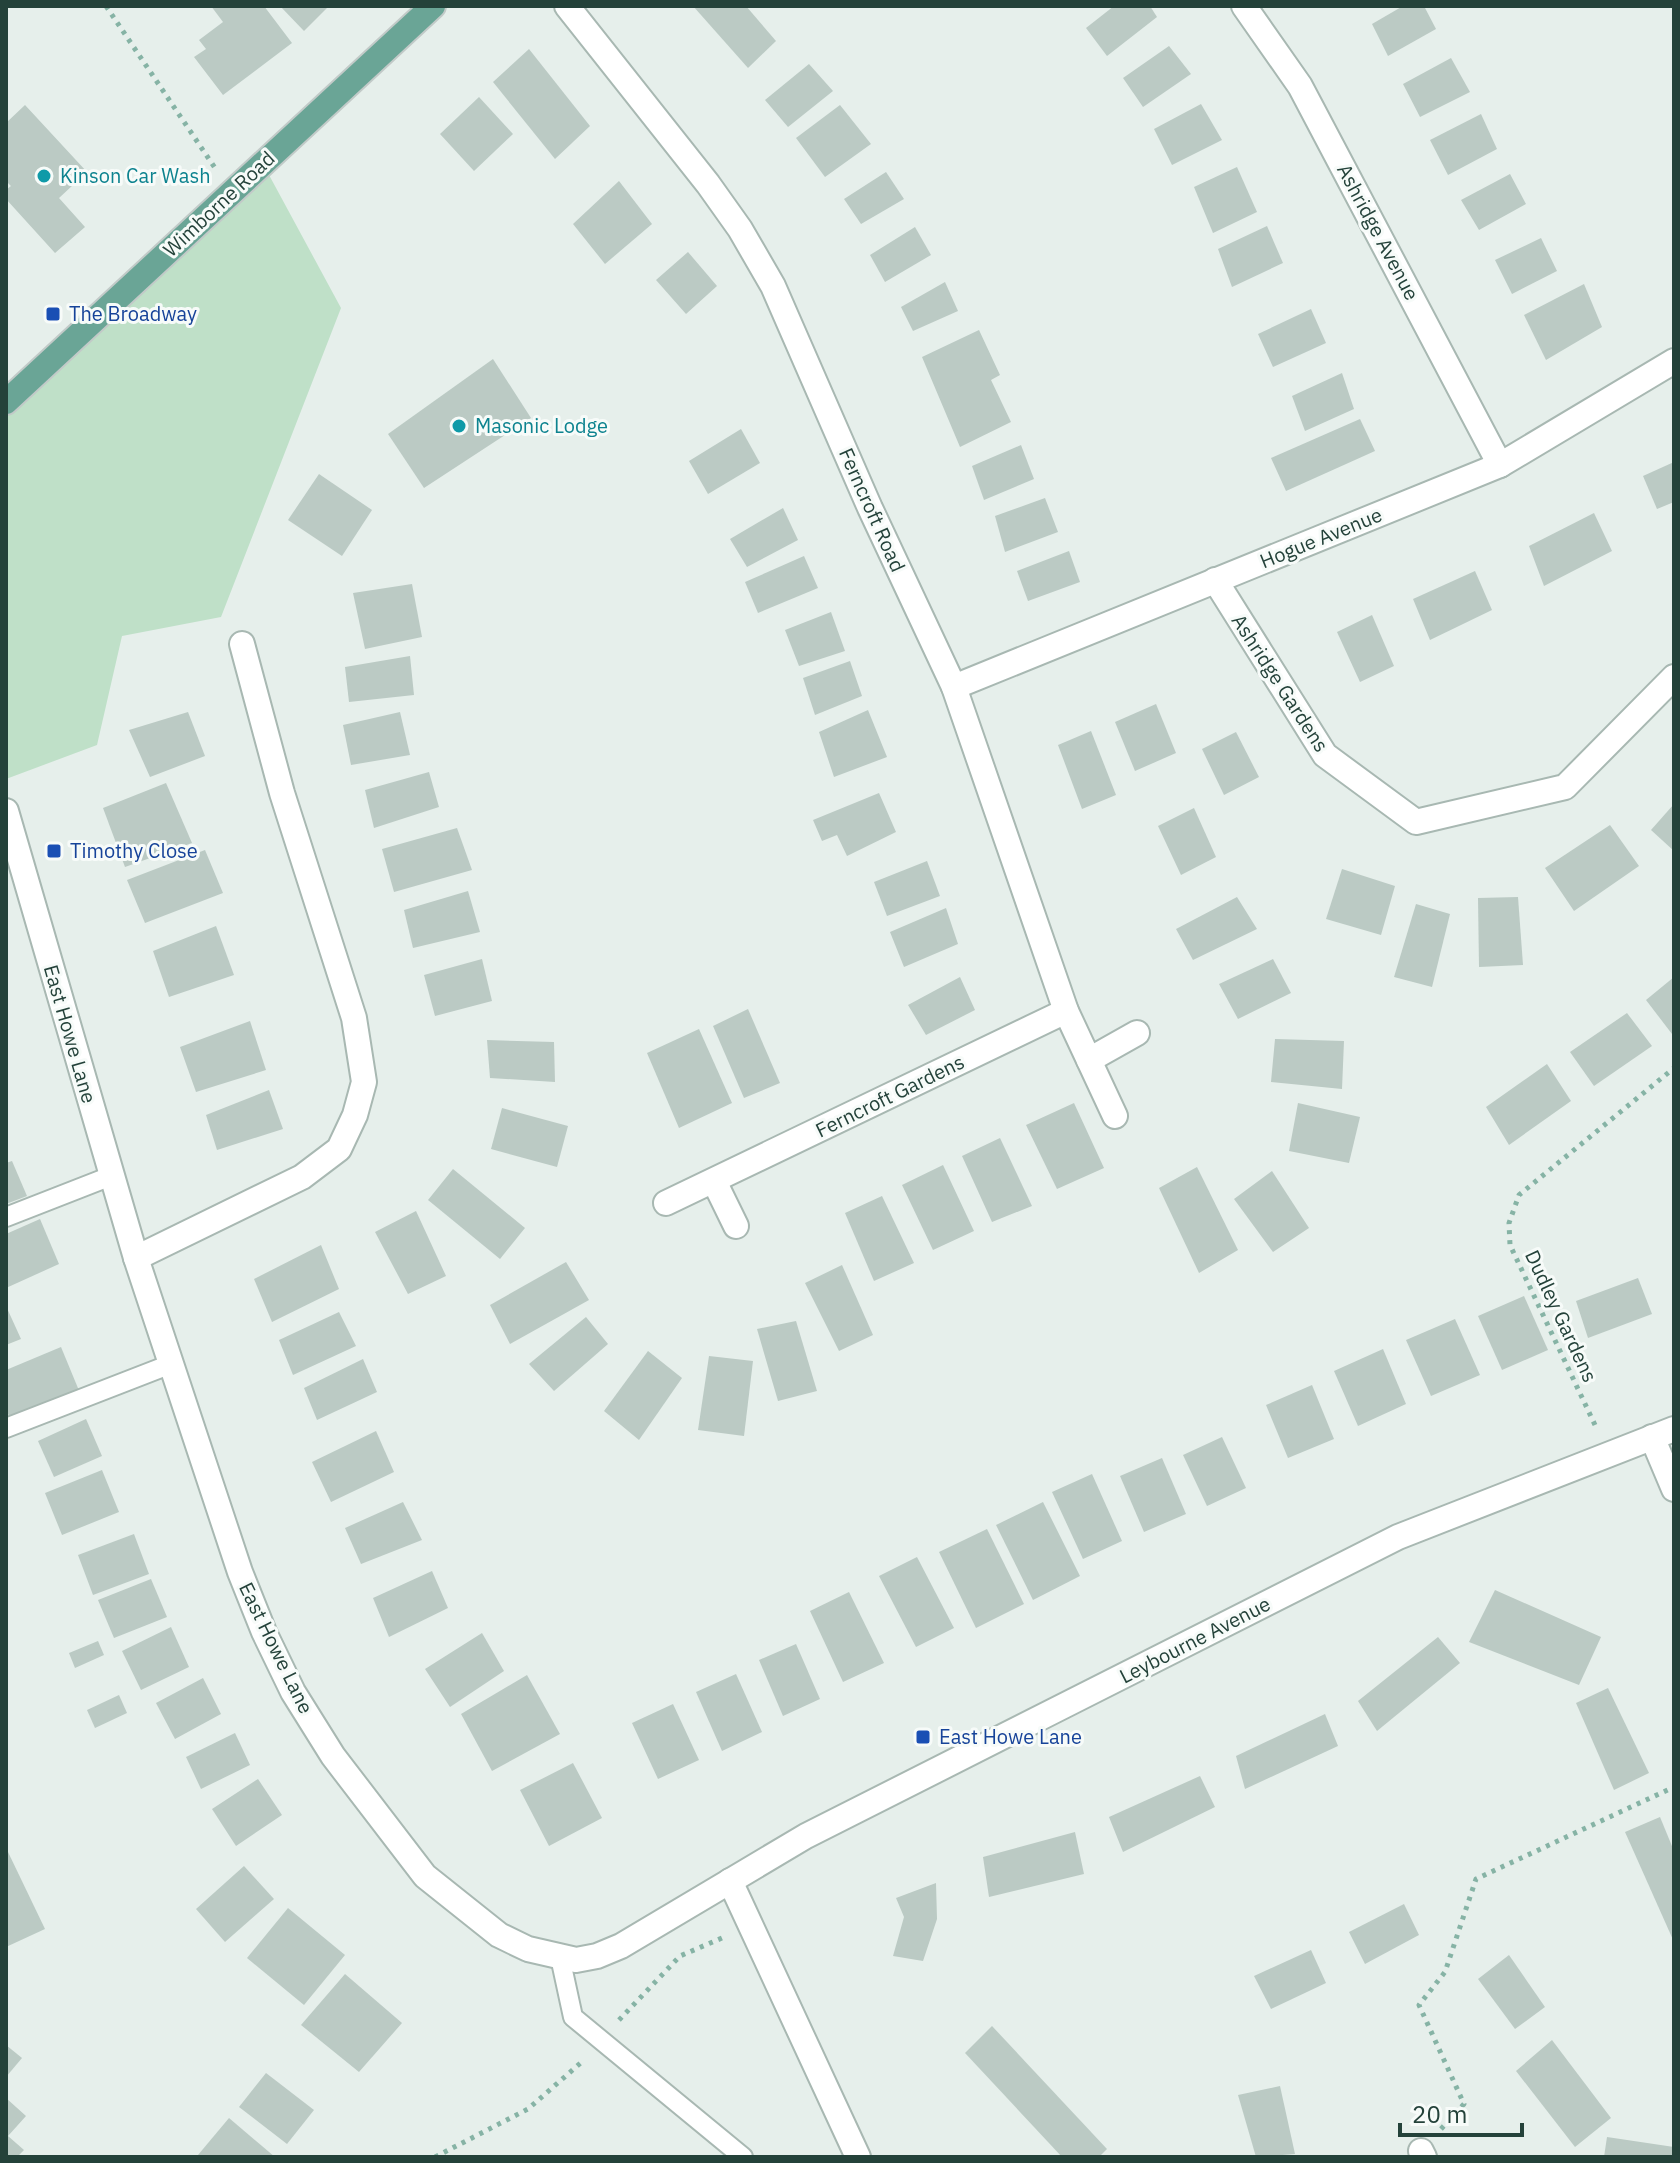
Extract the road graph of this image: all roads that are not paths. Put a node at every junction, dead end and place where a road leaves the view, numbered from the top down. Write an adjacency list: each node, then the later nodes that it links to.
1 (433, 6): 5 (main road, Wimborne Road)
2 (567, 6): 10 (street, Ferncroft Road)
3 (1244, 6): 6 (street, Ashridge Avenue)
4 (1674, 361): 6 (street, Hogue Avenue)
5 (6, 402)
6 (1500, 465): 7 (street, Hogue Avenue)
7 (1215, 580): 9 (street, Ashridge Gardens); 10 (street, Hogue Avenue)
8 (242, 644): 21 (street)
9 (1674, 677)
10 (954, 687): 12 (street, Ferncroft Road)
11 (6, 811): 16 (street, East Howe Lane)
12 (1066, 1011): 14 (street, Ferncroft Road); 17 (street, Ferncroft Gardens)
13 (1137, 1033): 14 (street)
14 (1089, 1060): 15 (street, Ferncroft Road)
15 (1115, 1116)
16 (111, 1176): 19 (lane); 21 (street, East Howe Lane)
17 (714, 1181): 18 (street, Ferncroft Gardens); 20 (street)
18 (666, 1203)
19 (6, 1217)
20 (736, 1226)
21 (136, 1258): 22 (street, East Howe Lane)
22 (171, 1364): 23 (lane); 27 (street, East Howe Lane)
23 (6, 1428)
24 (1663, 1433): 25 (street); 26 (street, Leybourne Avenue)
25 (1674, 1489)
26 (730, 1881): 27 (street, East Howe Lane); 29 (street)
27 (560, 1957): 28 (lane)
28 (743, 2157)
29 (858, 2157)

